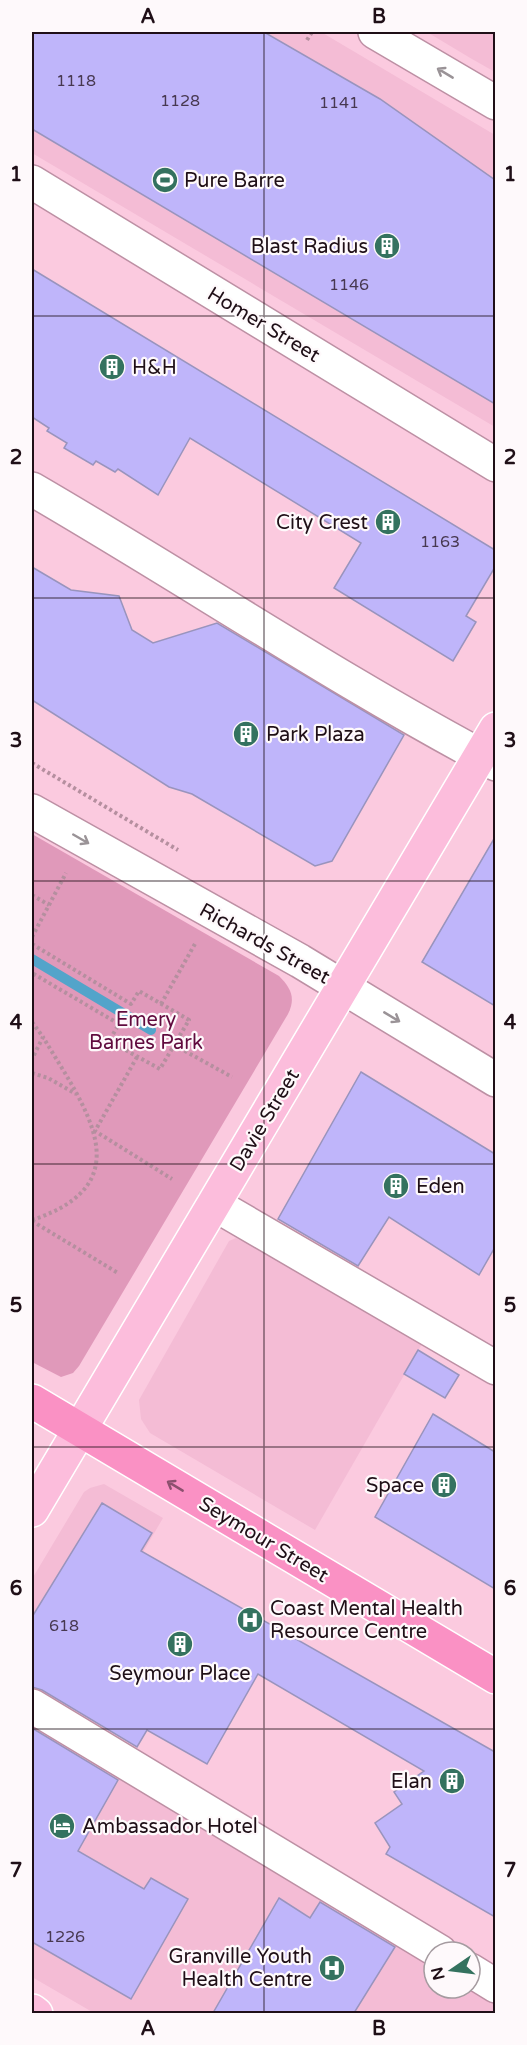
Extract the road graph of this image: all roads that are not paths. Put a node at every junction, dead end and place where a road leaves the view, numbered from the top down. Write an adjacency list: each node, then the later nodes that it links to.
1 (375, 32): 2 (street, one-way to 1)
2 (495, 103)
3 (32, 182): 4 (street, Homer Street)
4 (495, 465)
5 (32, 489): 6 (street)
6 (490, 749): 8 (main road, Davie Street)
7 (32, 811): 8 (street, Richards Street, one-way to 8)
8 (343, 986): 9 (street, Richards Street, one-way to 9); 10 (main road, Davie Street)
9 (495, 1080)
10 (214, 1204): 11 (street); 13 (main road, Davie Street)
11 (495, 1368)
12 (32, 1401): 13 (highway, Seymour Street)
13 (81, 1430): 14 (main road, Davie Street); 15 (highway, Seymour Street, one-way to 13)
14 (32, 1510)
15 (495, 1677)
16 (32, 1706): 17 (street)
17 (422, 1941)
18 (482, 1978): 19 (street)
19 (495, 1986)
20 (32, 2011): 21 (main road)
21 (36, 2013)

